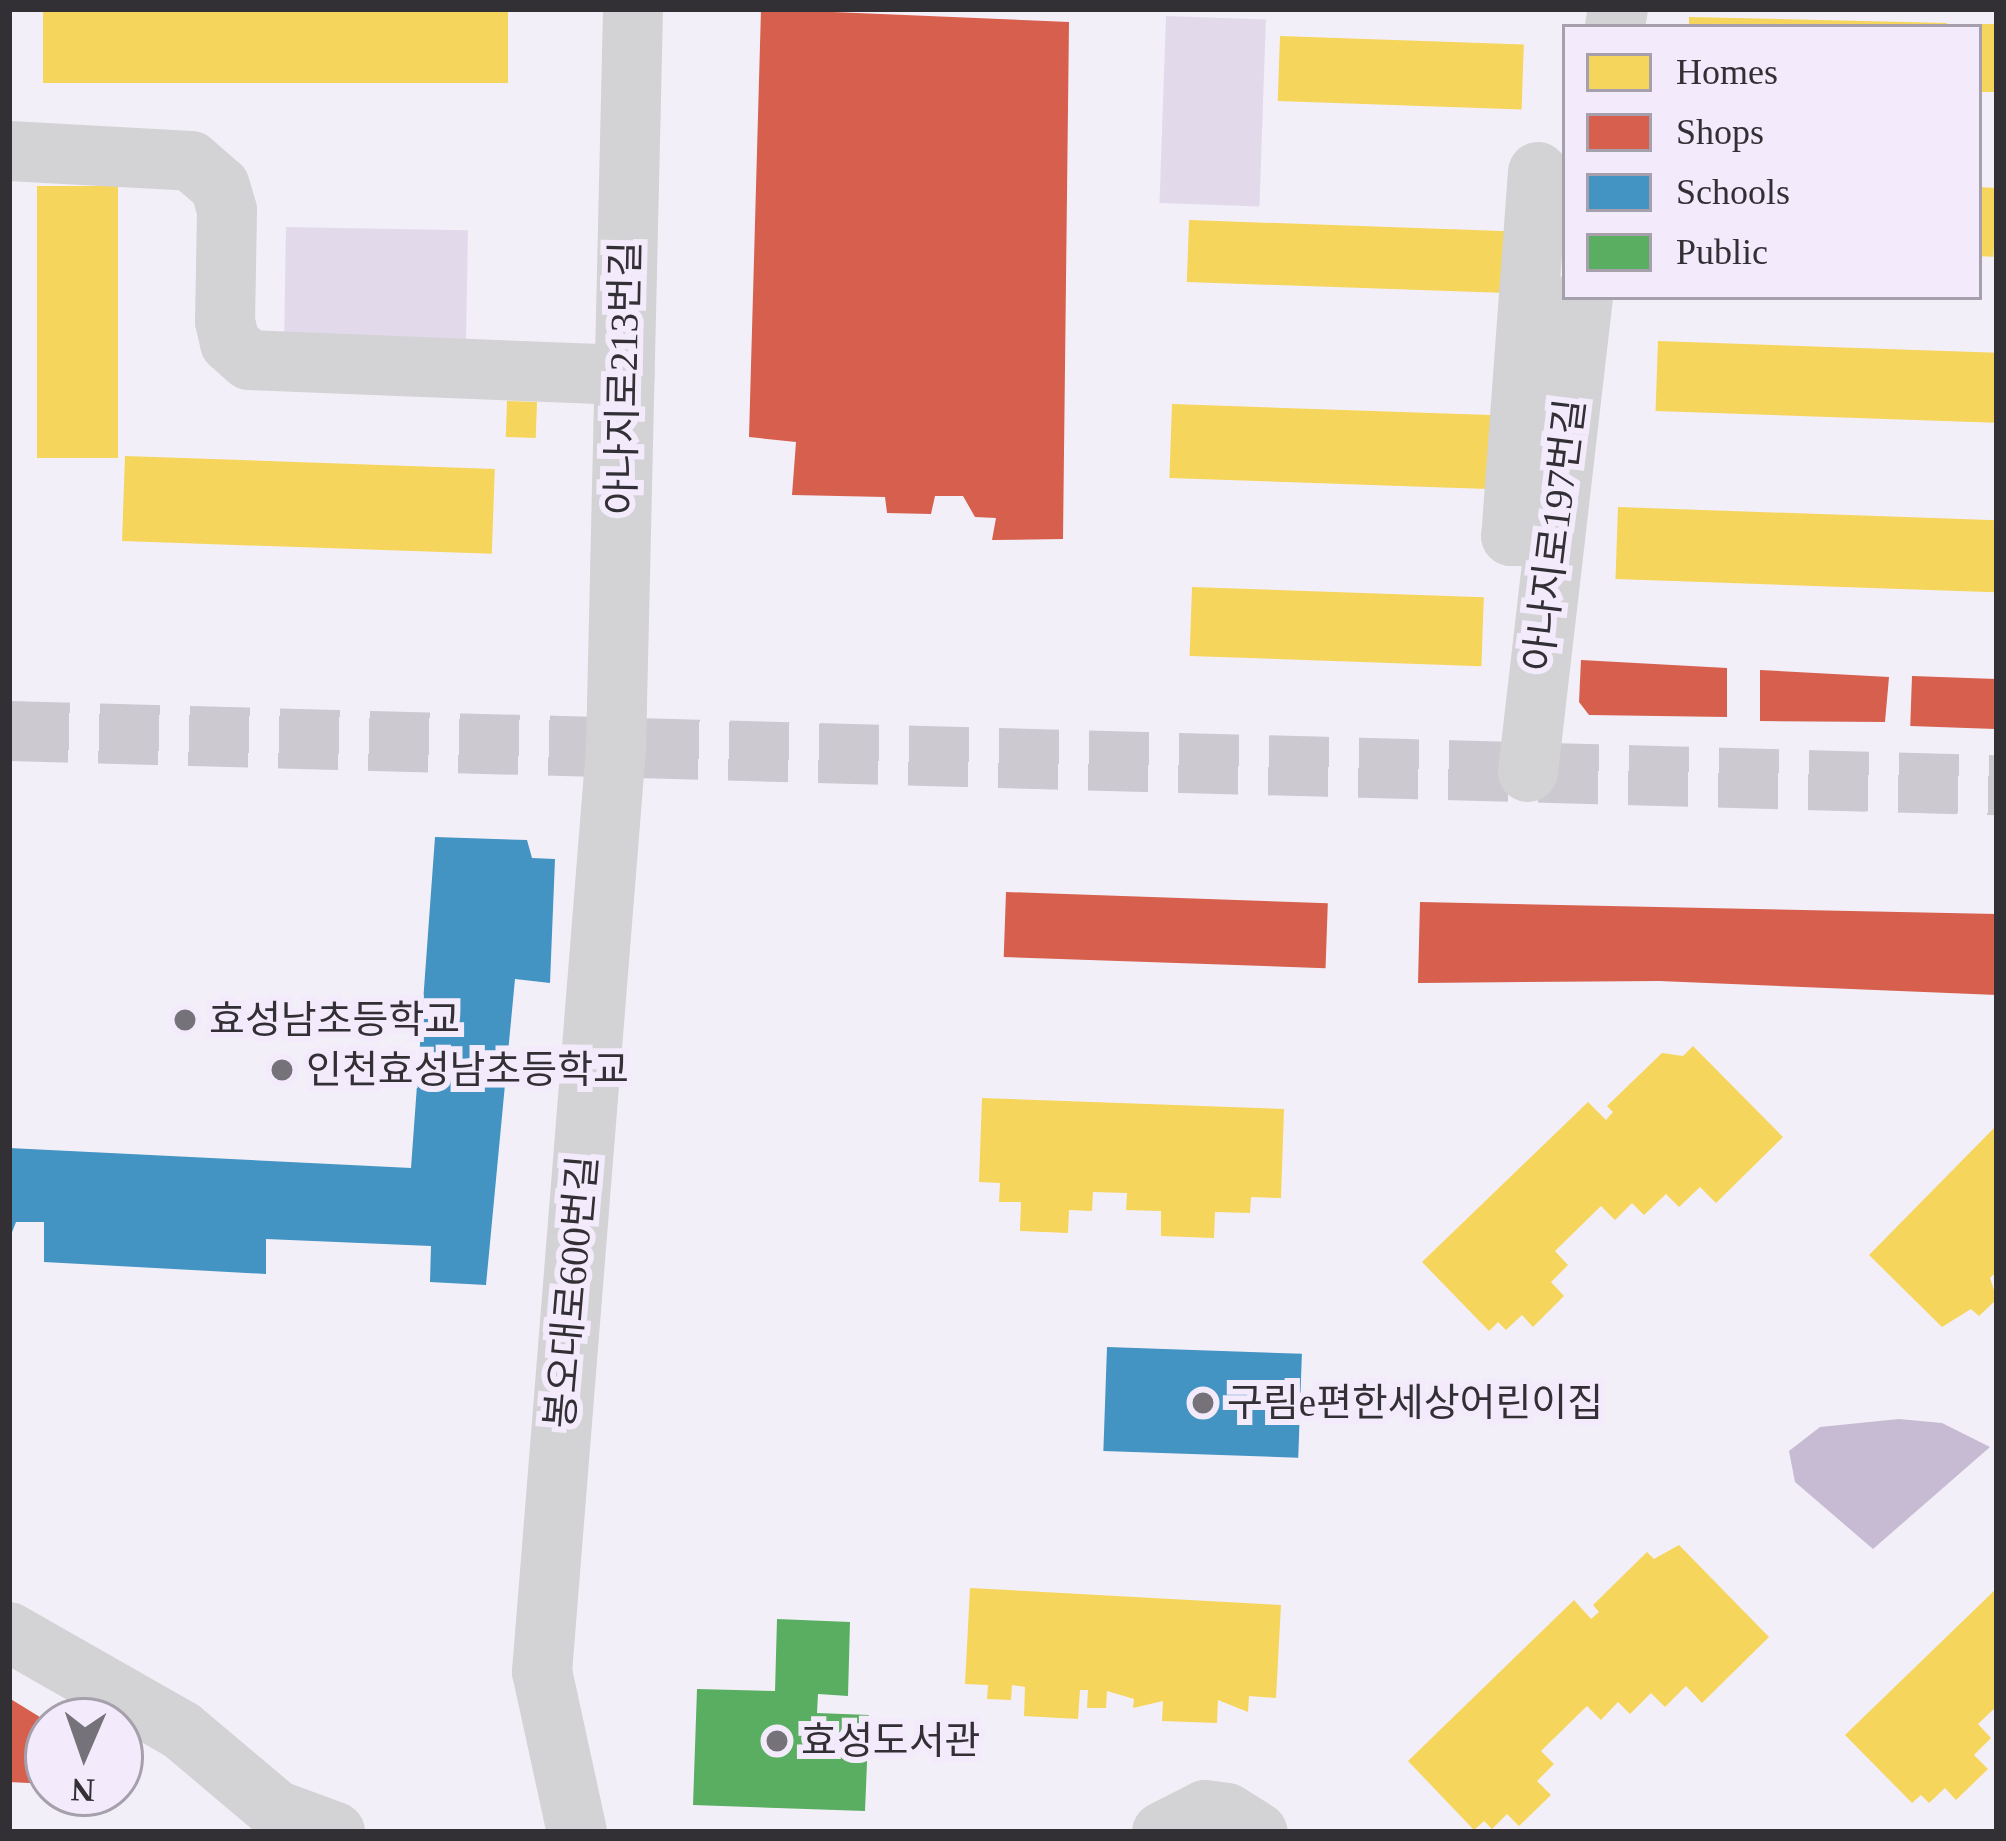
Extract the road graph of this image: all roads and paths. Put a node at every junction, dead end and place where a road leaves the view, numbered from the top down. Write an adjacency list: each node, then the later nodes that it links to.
1 (633, 9): 5 (street, 아나지로213번길)
2 (9, 151): 5 (street)
3 (1538, 172): 6 (street)
4 (1583, 300): 6 (street, 아나지로197번길)
5 (625, 375): 7 (street, 아나지로213번길)
6 (1555, 536): 8 (street, 아나지로197번길)
7 (616, 748): 11 (street, 봉오대로600번길)
8 (1528, 772)
9 (9, 1632): 10 (street)
10 (335, 1832)
11 (577, 1832)
12 (1162, 1832): 13 (street)
13 (1258, 1832)

